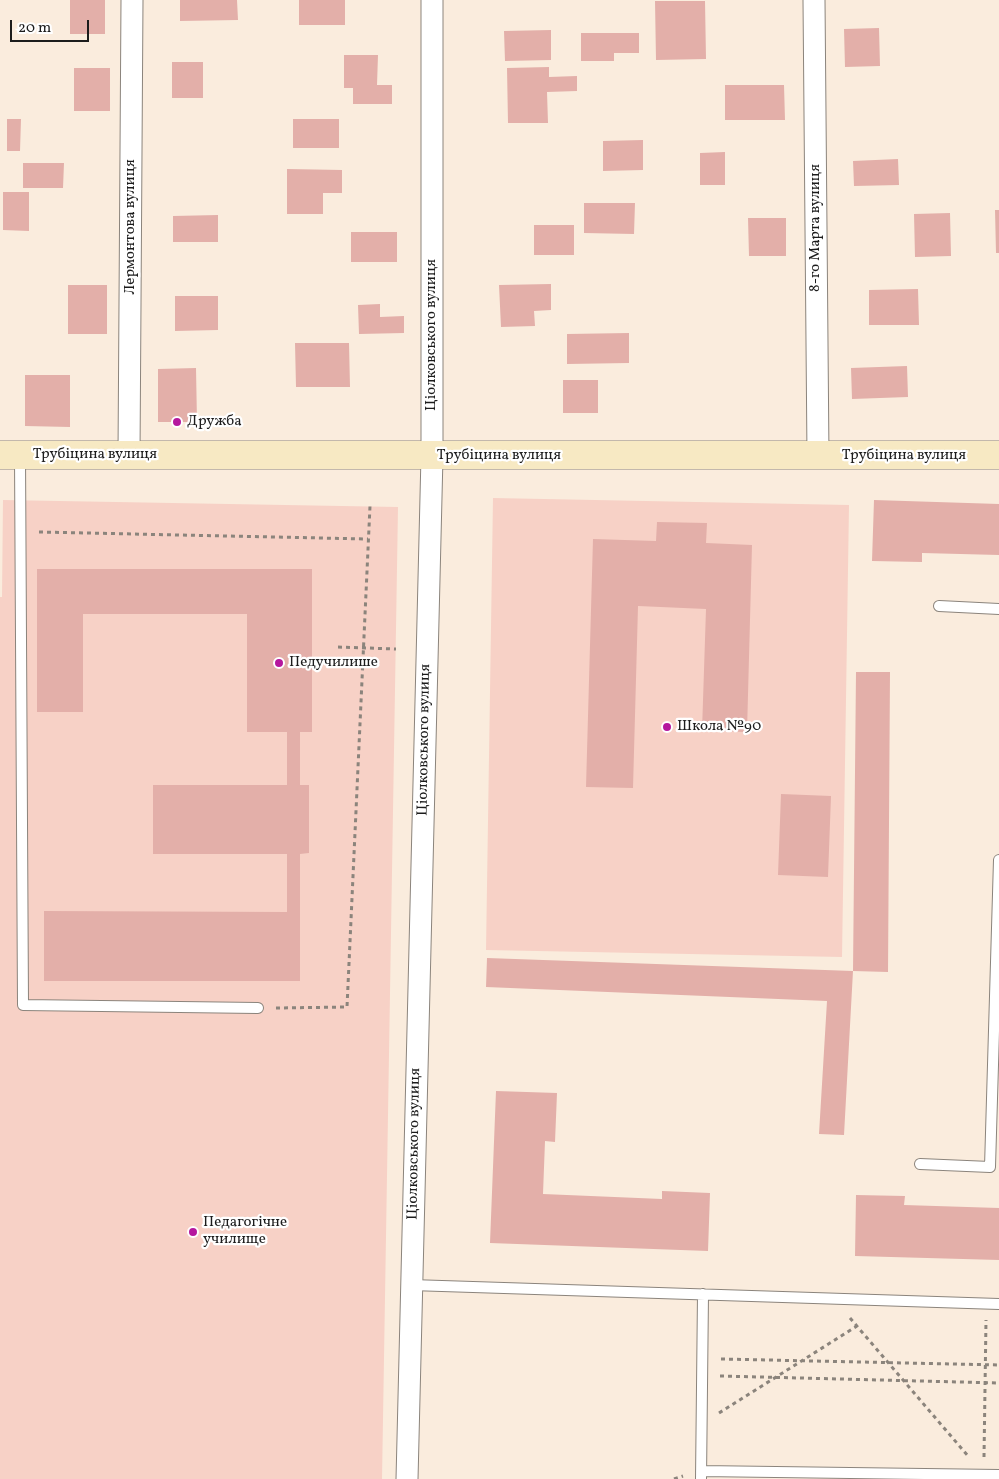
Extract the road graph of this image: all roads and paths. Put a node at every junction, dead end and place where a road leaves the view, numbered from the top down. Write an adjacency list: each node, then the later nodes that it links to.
1 (132, 0): 5 (street, Лермонтова вулиця)
2 (432, 0): 6 (street, Ціолковського вулиця)
3 (814, 0): 7 (street, 8-го Марта вулиця)
4 (10, 455): 5 (street, Трубіцина вулиця); 10 (lane)
5 (129, 455): 6 (street, Трубіцина вулиця)
6 (432, 456): 7 (street, Трубіцина вулиця); 21 (street, Ціолковського вулиця)
7 (818, 456): 8 (street, Трубіцина вулиця)
8 (999, 456)
9 (370, 506): 11 (path)
10 (20, 532): 11 (path); 18 (lane)
11 (368, 539): 15 (path)
12 (939, 606): 13 (lane)
13 (999, 609)
14 (338, 647): 15 (path)
15 (363, 647): 16 (path); 18 (path)
16 (396, 649)
17 (999, 860): 19 (lane)
18 (258, 1008)
19 (996, 1067): 20 (lane)
20 (920, 1164)
21 (411, 1285): 22 (lane); 41 (street, Ціолковського вулиця)
22 (703, 1294): 23 (lane); 27 (lane)
23 (834, 1299): 24 (lane); 26 (path)
24 (986, 1304): 25 (lane); 30 (path)
25 (999, 1304)
26 (857, 1326): 28 (path); 29 (path)
27 (702, 1359): 28 (path); 32 (lane)
28 (802, 1361): 29 (path); 33 (path)
29 (888, 1363): 30 (path); 34 (path)
30 (985, 1365): 31 (path); 35 (path)
31 (999, 1365)
32 (702, 1376): 33 (path); 37 (lane)
33 (776, 1377): 34 (path); 37 (path)
34 (904, 1381): 35 (path); 39 (path)
35 (985, 1383): 36 (path); 39 (path)
36 (999, 1383)
37 (702, 1424): 38 (lane)
38 (701, 1475): 39 (lane)
39 (984, 1475): 40 (lane)
40 (999, 1475)
41 (407, 1479)

